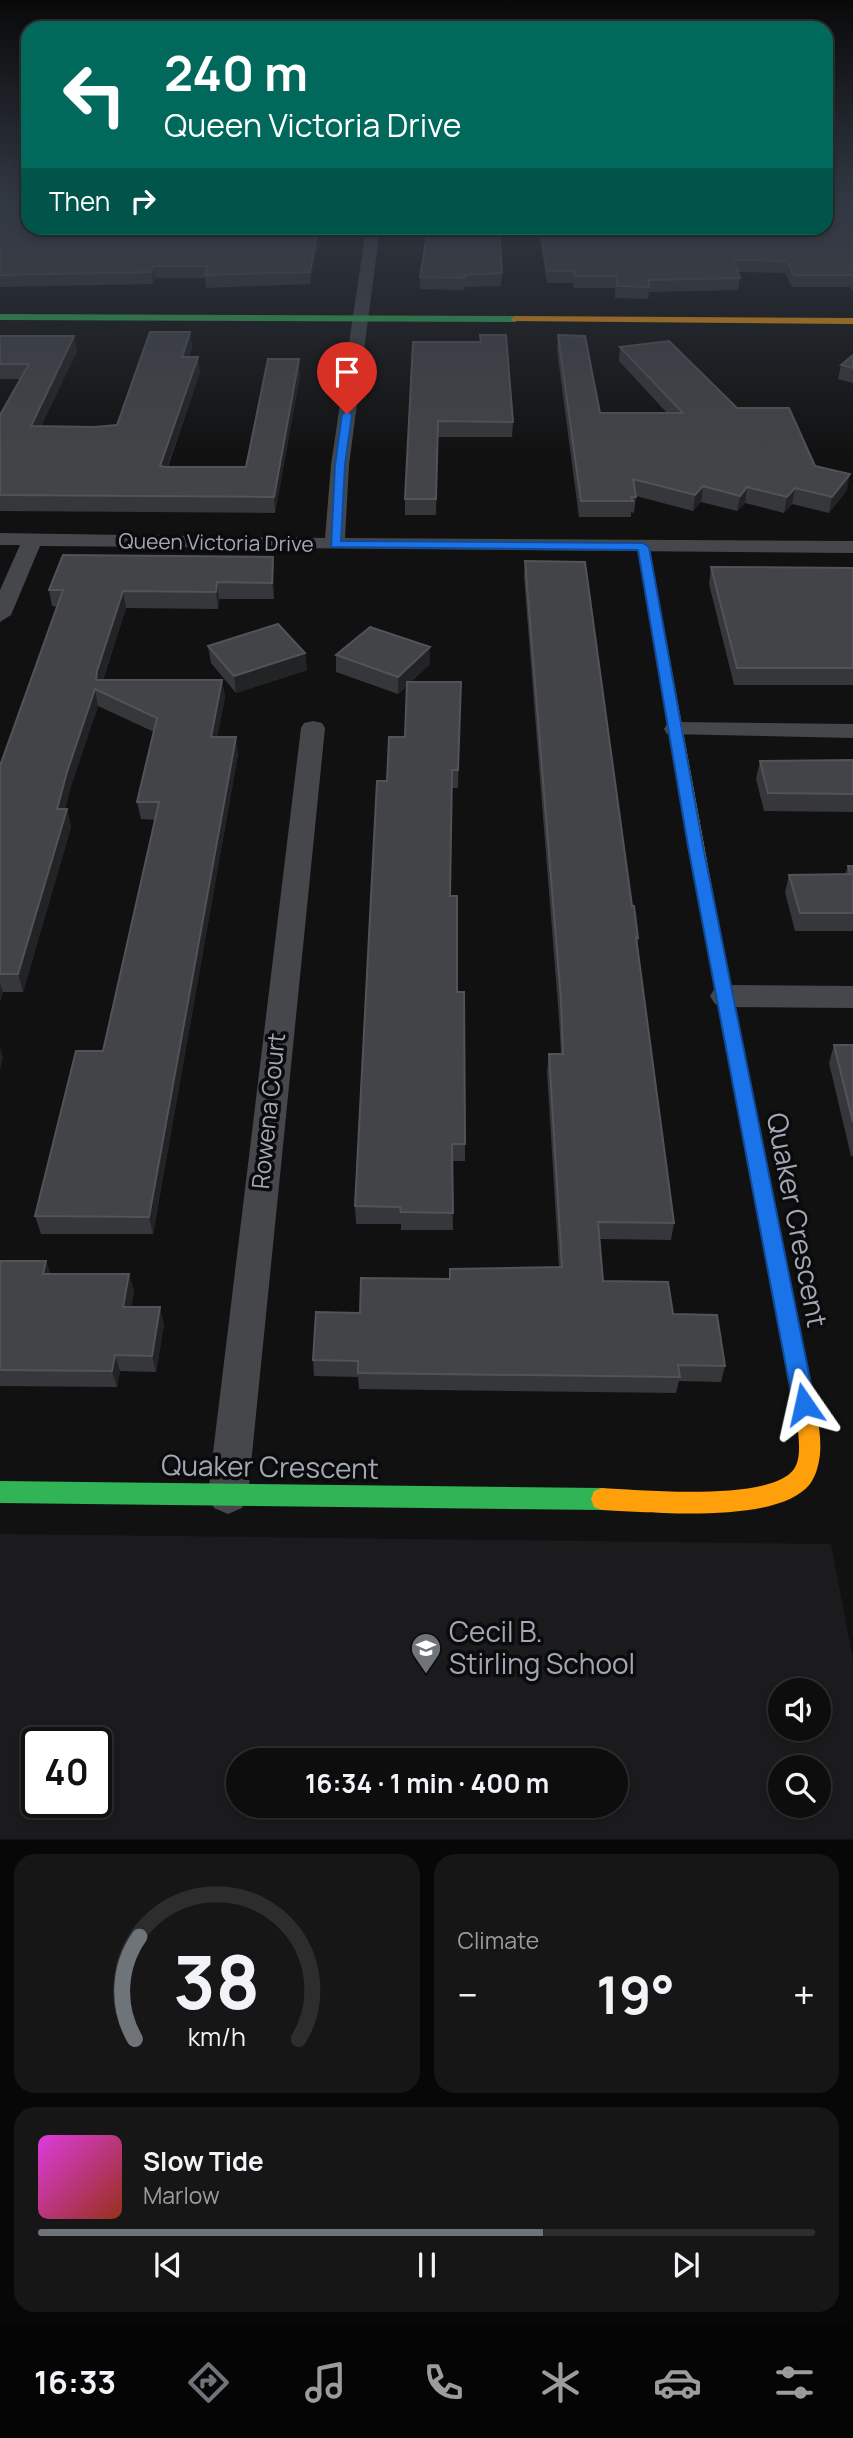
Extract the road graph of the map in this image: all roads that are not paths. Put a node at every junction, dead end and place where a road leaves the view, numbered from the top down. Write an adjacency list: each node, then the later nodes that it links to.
1 (365, 285): 3 (street)
2 (0, 317): 3 (street)
3 (360, 319): 4 (street); 7 (street)
4 (853, 321)
5 (0, 539): 6 (street, Queen Victoria Drive)
6 (32, 540): 7 (street, Queen Victoria Drive); 10 (street)
7 (335, 544): 8 (street, Queen Victoria Drive)
8 (643, 547): 9 (street, Queen Victoria Drive); 12 (street, Quaker Crescent)
9 (853, 547)
10 (0, 615)
11 (313, 728): 17 (street, Rowena Court)
12 (676, 729): 13 (street); 14 (street, Quaker Crescent)
13 (853, 731)
14 (725, 996): 15 (street); 17 (street, Quaker Crescent)
15 (853, 997)
16 (0, 1492): 17 (street, Quaker Crescent)
17 (228, 1494)

